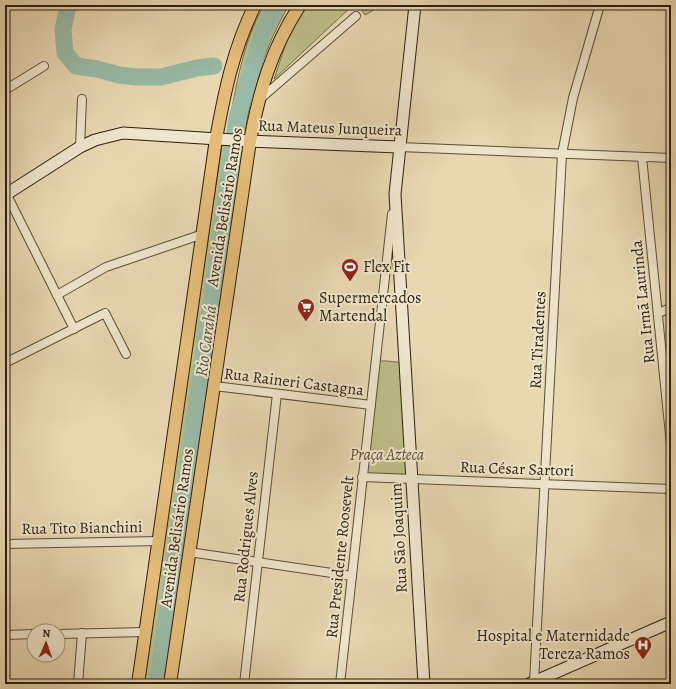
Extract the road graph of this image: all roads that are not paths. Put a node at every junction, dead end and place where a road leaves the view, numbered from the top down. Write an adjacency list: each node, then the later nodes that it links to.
1 (255, 5): 12 (main road, Avenida Belisário Ramos)
2 (300, 5): 11 (main road, Avenida Belisário Ramos)
3 (415, 5): 7 (street, Rua São Joaquim)
4 (423, 5): 7 (street, Rua São Joaquim)
5 (600, 5): 16 (street, Rua Tiradentes)
6 (356, 16): 11 (street)
7 (413, 32): 15 (street, Rua São Joaquim)
8 (44, 66): 9 (street)
9 (5, 90)
10 (82, 99): 14 (street)
11 (258, 100): 13 (main road, Avenida Belisário Ramos)
12 (220, 139): 13 (street, Rua Mateus Junqueira); 14 (street, Rua Mateus Junqueira); 21 (main road, Avenida Belisário Ramos)
13 (247, 141): 15 (street, Rua Mateus Junqueira); 28 (main road, Avenida Belisário Ramos)
14 (80, 147): 19 (street, Rua Mateus Junqueira)
15 (399, 147): 16 (street, Rua Mateus Junqueira); 20 (street, Rua São Joaquim)
16 (562, 154): 17 (street, Rua Mateus Junqueira); 34 (street, Rua Tiradentes)
17 (642, 157): 18 (street, Rua Mateus Junqueira); 24 (street, Rua Irmã Laurinda)
18 (671, 158)
19 (6, 193): 22 (street)
20 (395, 194): 30 (street, Rua Presidente Roosevelt); 33 (street, Rua São Joaquim)
21 (203, 234): 22 (street); 36 (main road, Avenida Belisário Ramos)
22 (57, 295): 25 (street)
23 (671, 308): 24 (street)
24 (658, 313): 31 (street, Rua Irmã Laurinda)
25 (74, 329): 26 (street); 27 (street)
26 (126, 354)
27 (5, 363)
28 (214, 386): 29 (street, Rua Raineri Castagna); 38 (main road, Avenida Belisário Ramos)
29 (277, 394): 30 (street, Rua Raineri Castagna); 39 (street, Rua Rodrigues Alves)
30 (371, 405): 32 (street, Rua Presidente Roosevelt)
31 (671, 445)
32 (362, 477): 33 (street, Rua César Sartori); 40 (street, Rua Presidente Roosevelt)
33 (412, 479): 34 (street, Rua César Sartori); 53 (street, Rua São Joaquim)
34 (545, 484): 35 (street, Rua César Sartori); 47 (street, Rua Tiradentes)
35 (671, 489)
36 (159, 541): 37 (street, Rua Tito Bianchini); 42 (main road, Avenida Belisário Ramos)
37 (5, 544)
38 (189, 552): 39 (street); 50 (main road, Avenida Belisário Ramos)
39 (258, 562): 40 (street); 51 (street, Rua Rodrigues Alves)
40 (352, 576): 52 (street, Rua Presidente Roosevelt)
41 (671, 622): 47 (street)
42 (146, 632): 43 (street); 49 (main road, Avenida Belisário Ramos)
43 (82, 633): 45 (street); 48 (street)
44 (26, 634): 46 (street)
45 (66, 634)
46 (5, 635)
47 (531, 683)
48 (78, 684)
49 (138, 684)
50 (170, 684)
51 (244, 684)
52 (340, 684)
53 (424, 684)

